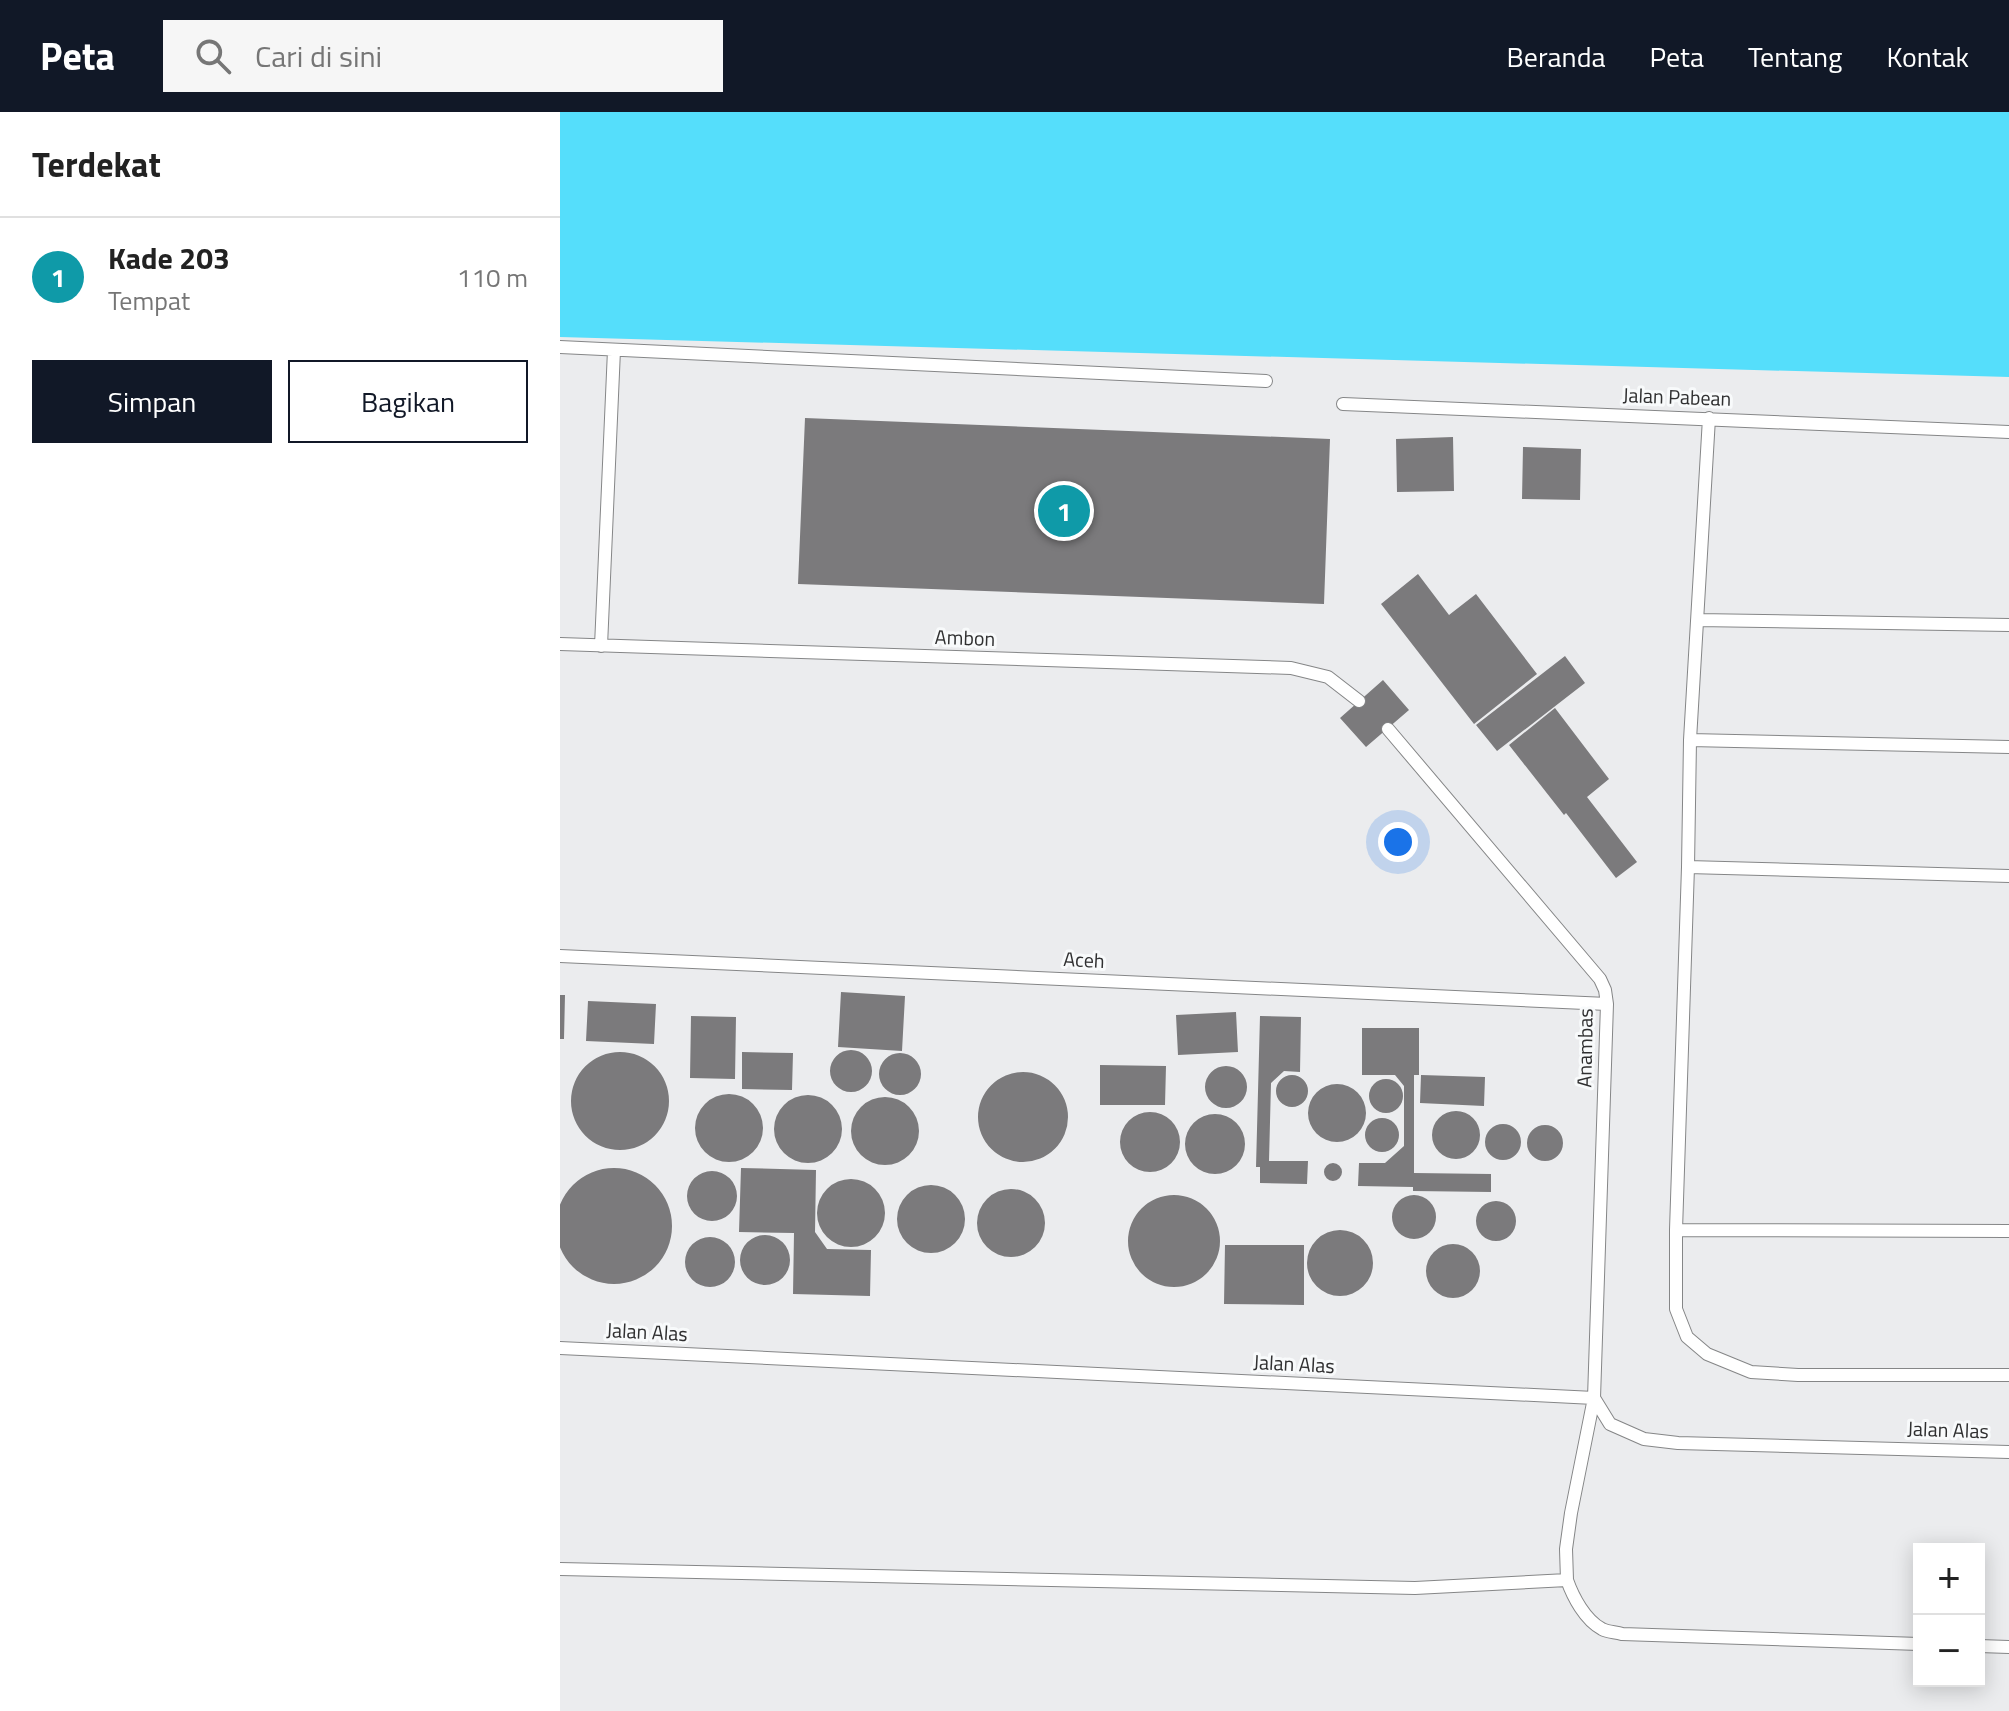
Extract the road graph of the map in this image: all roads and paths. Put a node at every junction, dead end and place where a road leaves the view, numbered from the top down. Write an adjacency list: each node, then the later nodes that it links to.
1 (560, 347): 2 (lane)
2 (614, 350): 3 (lane); 10 (lane)
3 (1266, 381)
4 (1343, 404): 5 (lane, Jalan Pabean)
5 (1709, 418): 6 (lane, Jalan Pabean); 7 (lane)
6 (2009, 432)
7 (1697, 620): 8 (lane); 13 (lane)
8 (2009, 625)
9 (560, 644): 10 (lane, Ambon)
10 (601, 646): 11 (lane, Ambon)
11 (1359, 701)
12 (1388, 729): 18 (lane, Anambas)
13 (1690, 740): 14 (lane); 15 (lane)
14 (2009, 747)
15 (1688, 867): 16 (lane); 19 (lane)
16 (2009, 876)
17 (560, 956): 18 (lane, Aceh)
18 (1607, 1004): 23 (lane, Anambas)
19 (1676, 1230): 20 (lane); 22 (lane)
20 (2009, 1231)
21 (560, 1348): 23 (lane, Jalan Alas)
22 (2009, 1375)
23 (1594, 1398): 24 (lane, Jalan Alas); 26 (lane, Anambas)
24 (2009, 1452)
25 (560, 1569): 26 (lane)
26 (1567, 1580): 27 (lane)
27 (1913, 1644)
28 (1985, 1646): 29 (lane)
29 (2009, 1647)

